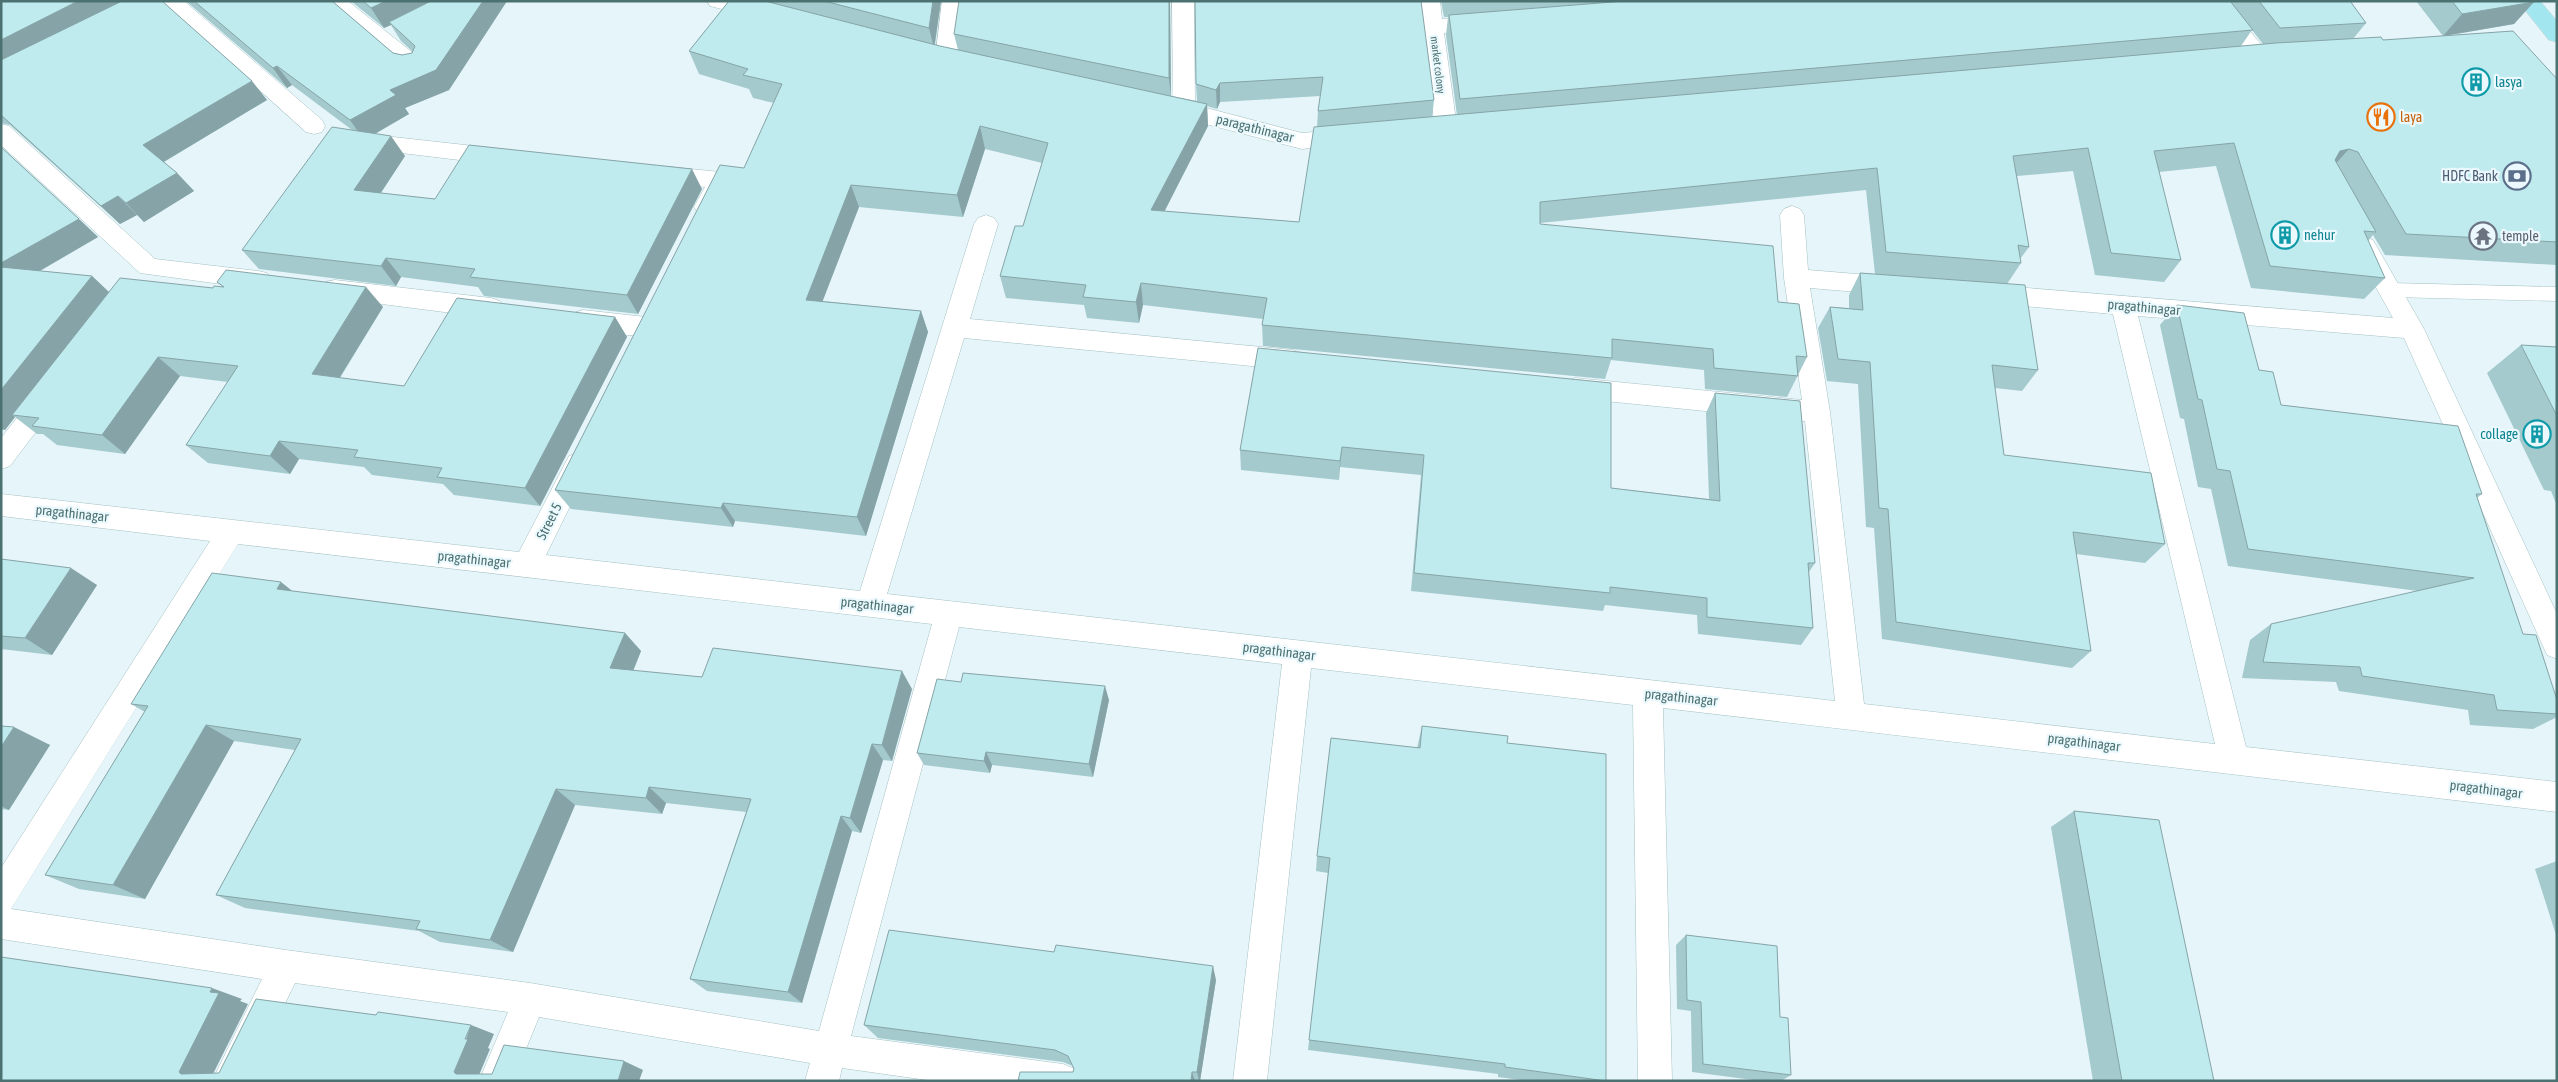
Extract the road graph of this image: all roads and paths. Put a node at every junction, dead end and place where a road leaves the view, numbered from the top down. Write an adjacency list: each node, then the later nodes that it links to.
1 (171, 1): 18 (street)
2 (334, 1): 15 (street)
3 (717, 1): 9 (street)
4 (953, 1): 14 (street)
5 (1183, 1): 17 (street)
6 (1429, 1): 11 (street, market colony)
7 (2214, 1): 13 (street)
8 (2528, 1): 12 (highway)
9 (784, 18)
10 (1502, 22): 11 (street)
11 (1433, 27): 19 (street, market colony)
12 (2557, 35)
13 (2259, 58)
14 (946, 59)
15 (415, 66)
16 (1155, 104): 17 (street, paragathinagar)
17 (1184, 110): 21 (street, paragathinagar)
18 (314, 126)
19 (1446, 128)
20 (2, 133): 30 (street)
21 (1369, 135)
22 (393, 145): 23 (street)
23 (522, 159)
24 (641, 172): 26 (street)
25 (1792, 215): 29 (street)
26 (698, 223)
27 (2352, 223): 33 (street)
28 (986, 224): 39 (street)
29 (1796, 278): 32 (street); 45 (street)
30 (285, 283)
31 (314, 287): 37 (street)
32 (1915, 288)
33 (2390, 290): 35 (lane); 41 (street)
34 (1965, 292): 36 (street, pragathinagar)
35 (2557, 294)
36 (2123, 305): 41 (street, pragathinagar); 57 (street)
37 (510, 311)
38 (558, 317): 40 (street)
39 (955, 327): 42 (street); 51 (street)
40 (646, 328)
41 (2412, 329): 53 (street)
42 (1312, 362)
43 (60, 381): 47 (street)
44 (1550, 386): 45 (street)
45 (1817, 412): 56 (street)
46 (589, 442): 50 (street, Street 5)
47 (1, 458)
48 (1, 505): 49 (street, pragathinagar)
49 (231, 531): 50 (street, pragathinagar); 59 (street)
50 (527, 565): 51 (street, pragathinagar)
51 (870, 605): 52 (street, pragathinagar)
52 (949, 613): 54 (street, pragathinagar); 63 (street)
53 (2557, 646)
54 (1298, 653): 55 (street, pragathinagar); 67 (street)
55 (1648, 693): 56 (street, pragathinagar); 68 (street)
56 (1851, 716): 57 (street, pragathinagar)
57 (2234, 760): 58 (street, pragathinagar)
58 (2557, 797)
59 (1, 897)
60 (1, 923): 61 (street)
61 (286, 966): 62 (street); 64 (street)
62 (530, 999): 63 (street); 65 (street)
63 (826, 1065): 66 (street)
64 (228, 1081)
65 (496, 1081)
66 (1063, 1081)
67 (1250, 1081)
68 (1655, 1081)

